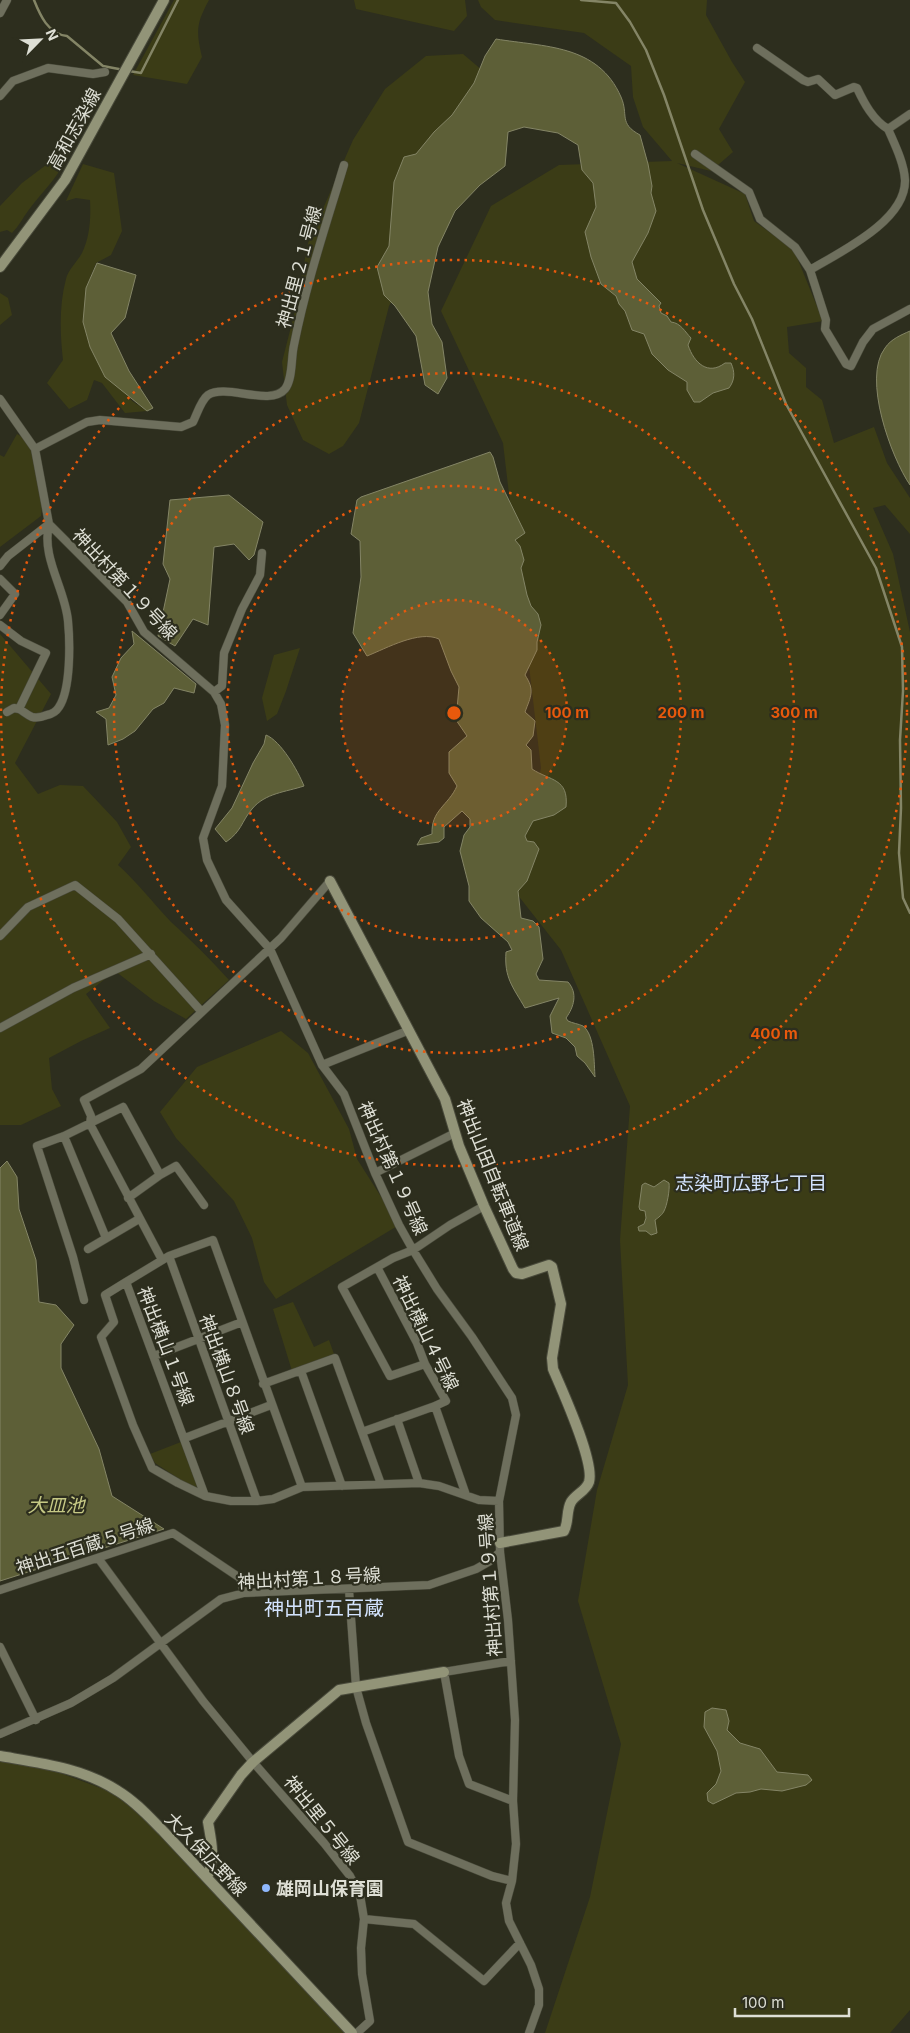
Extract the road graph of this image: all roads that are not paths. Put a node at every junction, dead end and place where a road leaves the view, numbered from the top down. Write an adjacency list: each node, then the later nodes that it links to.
1 (7, 0): 3 (street)
2 (164, 0): 11 (main road, 高和志染線)
3 (0, 13)
4 (757, 48): 8 (street)
5 (105, 72): 6 (street)
6 (0, 96)
7 (910, 114): 8 (street)
8 (888, 129): 12 (street)
9 (696, 154): 12 (street)
10 (344, 165): 15 (street, 神出里２１号線)
11 (0, 266)
12 (810, 270): 13 (street)
13 (910, 309)
14 (0, 399): 15 (street, 神出村第１９号線)
15 (35, 449): 16 (street, 神出村第１９号線)
16 (49, 524): 18 (street); 22 (street, 神出村第１９号線); 23 (street)
17 (262, 553): 22 (street)
18 (0, 566)
19 (0, 579): 20 (street)
20 (0, 615)
21 (0, 625): 23 (street)
22 (214, 692): 27 (street, 神出村第１９号線)
23 (19, 709): 24 (street)
24 (7, 712)
25 (330, 881): 27 (street); 31 (main road, 神出山田自転車道線)
26 (0, 936): 28 (street)
27 (270, 949): 29 (street); 32 (street, 神出村第１９号線)
28 (151, 954): 29 (street); 30 (street)
29 (201, 1011): 33 (street, 神出横山８号線)
30 (0, 1028)
31 (407, 1031): 32 (street); 34 (main road, 神出山田自転車道線)
32 (322, 1066): 36 (street, 神出村第１９号線)
33 (90, 1124): 35 (street); 37 (street); 38 (street, 神出横山８号線)
34 (455, 1132): 36 (street); 40 (main road, 神出山田自転車道線)
35 (64, 1136): 42 (street); 48 (street)
36 (375, 1173): 44 (street, 神出村第１９号線)
37 (160, 1175): 38 (street); 39 (street)
38 (128, 1198): 41 (street, 神出横山８号線)
39 (204, 1205)
40 (484, 1206): 44 (street); 69 (main road, 神出山田自転車道線)
41 (140, 1220): 42 (street); 45 (street, 神出横山８号線)
42 (106, 1238): 43 (street)
43 (88, 1249)
44 (413, 1250): 46 (street); 67 (street, 神出村第１９号線)
45 (166, 1258): 47 (street, 神出横山１号線); 49 (street, 神出横山１号線); 50 (street, 神出横山８号線)
46 (377, 1267): 52 (street, 神出横山４号線); 52 (street)
47 (126, 1282): 51 (street, 神出横山１号線); 66 (street)
48 (84, 1300)
49 (242, 1322): 50 (street); 54 (street, 神出横山１号線)
50 (199, 1338): 51 (street); 58 (street, 神出横山８号線)
51 (154, 1356): 60 (street, 神出横山１号線)
52 (425, 1364): 56 (street, 神出横山４号線)
53 (301, 1371): 54 (street); 59 (street); 63 (street)
54 (263, 1384): 55 (street, 神出横山１号線)
55 (271, 1405): 58 (street); 64 (street, 神出横山１号線)
56 (435, 1406): 57 (street); 65 (street)
57 (397, 1419): 59 (street); 62 (street)
58 (228, 1422): 60 (street); 68 (street, 神出横山８号線)
59 (362, 1432): 61 (street)
60 (185, 1438): 66 (street, 神出横山１号線)
61 (381, 1484): 62 (street); 63 (street)
62 (419, 1484): 65 (street)
63 (342, 1486): 64 (street)
64 (302, 1487): 68 (street)
65 (466, 1495): 67 (street)
66 (205, 1496): 68 (street)
67 (499, 1501): 69 (street, 神出村第１９号線)
68 (257, 1502)
69 (500, 1548): 72 (street, 神出村第１８号線); 76 (street, 神出村第１９号線)
70 (98, 1558): 71 (street, 神出五百蔵５号線); 73 (street, 神出五百蔵５号線); 74 (street, 神出里５号線)
71 (0, 1590)
72 (348, 1590): 73 (street, 神出村第１８号線); 78 (street)
73 (244, 1593): 74 (street, 神出村第１８号線)
74 (160, 1642): 79 (street, 神出村第１８号線); 82 (street, 神出里５号線)
75 (0, 1648): 79 (street)
76 (511, 1661): 77 (street); 83 (street, 神出村第１９号線)
77 (444, 1672): 78 (main road); 83 (street)
78 (356, 1687): 82 (main road); 85 (street)
79 (36, 1720): 80 (street, 神出村第１８号線)
80 (0, 1734)
81 (0, 1756): 84 (main road, 大久保広野線)
82 (253, 1762): 84 (main road); 86 (street, 神出里５号線)
83 (513, 1801): 85 (street, 神出村第１９号線)
84 (208, 1876): 88 (main road, 大久保広野線)
85 (512, 1881): 87 (street, 神出村第１９号線)
86 (364, 1920): 87 (street); 89 (street, 神出里５号線)
87 (520, 1943): 90 (street, 神出村第１９号線)
88 (352, 2033)
89 (357, 2033)
90 (530, 2033)

